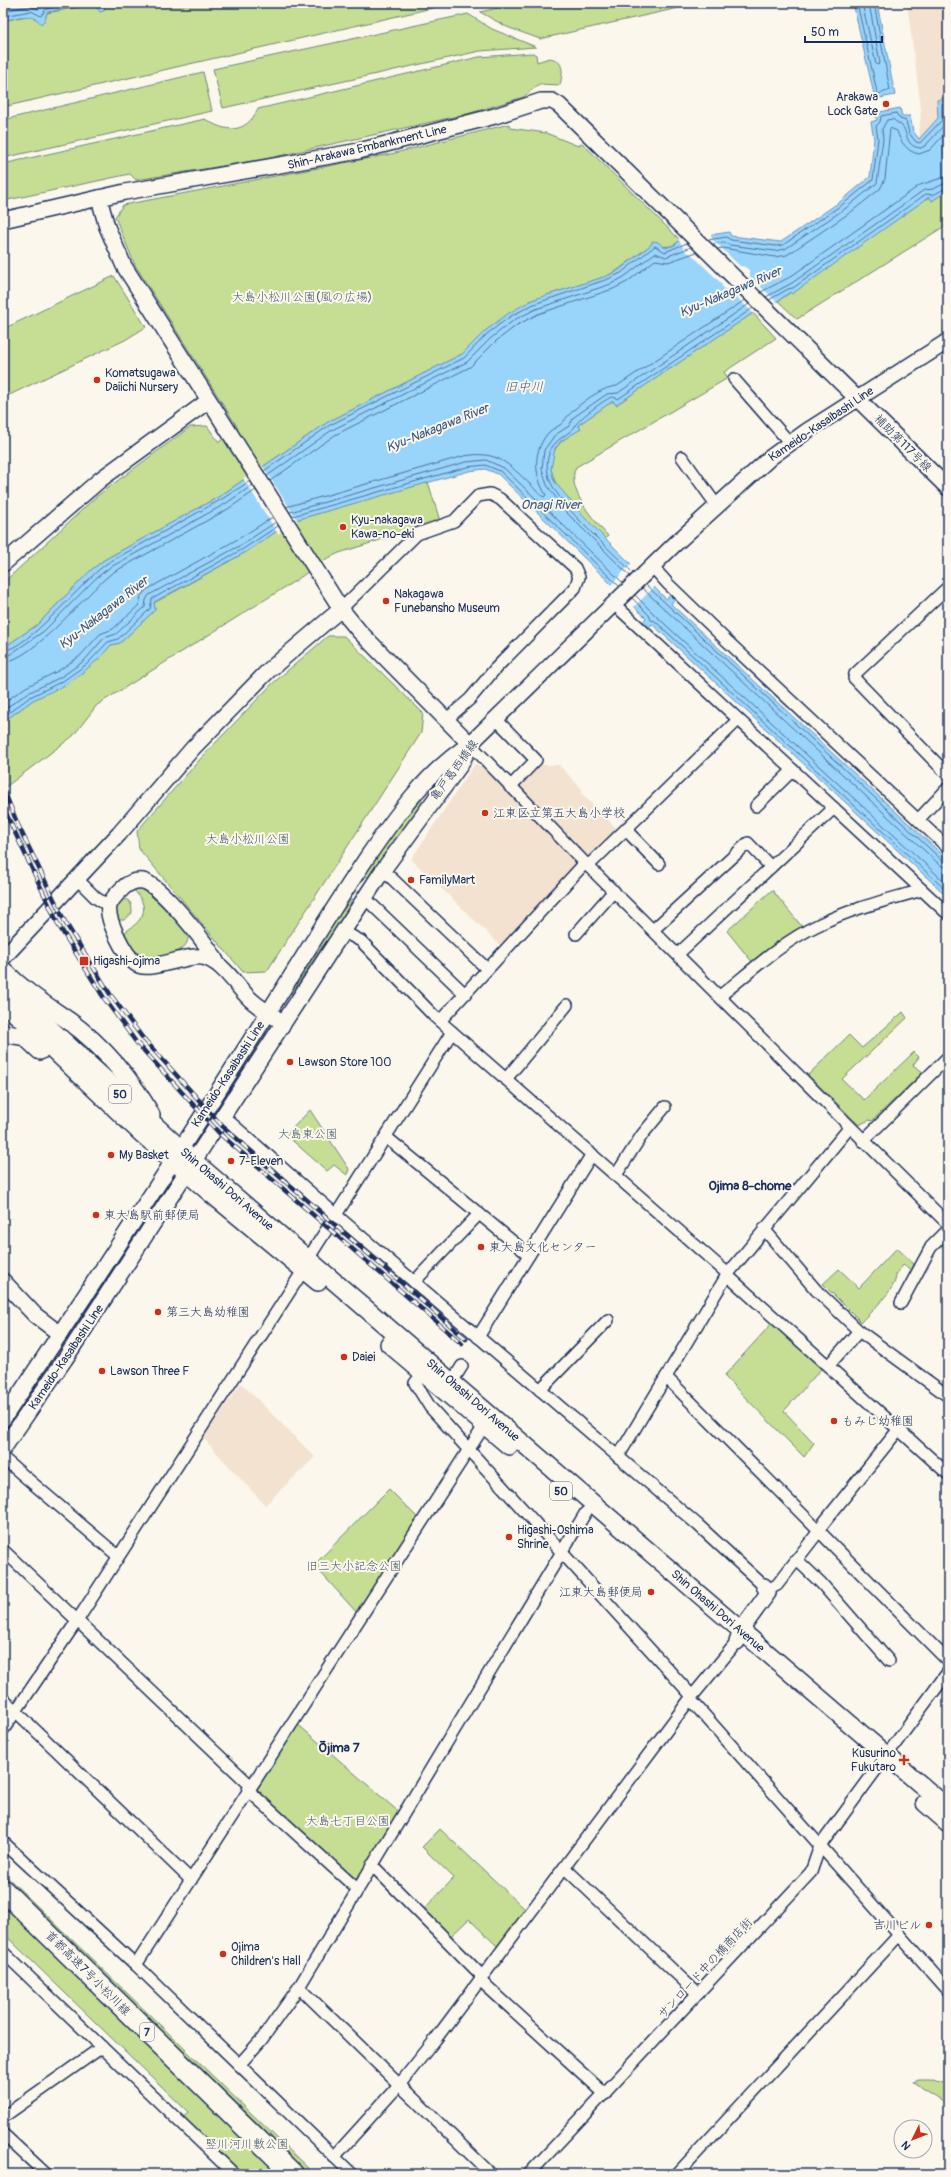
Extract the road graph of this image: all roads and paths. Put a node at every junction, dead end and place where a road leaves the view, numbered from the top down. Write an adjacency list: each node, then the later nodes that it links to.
1 (99, 198): 2 (street, Shin-Arakawa Embankment Line); 3 (street, Shin-Arakawa Embankment Line); 7 (street)
2 (3, 220)
3 (773, 315): 6 (street, 補助第117号線)
4 (948, 341): 6 (street, Kameido-Kasaibashi Line)
5 (734, 379): 8 (street)
6 (857, 398): 8 (street, Kameido-Kasaibashi Line); 10 (street, 補助第117号線)
7 (208, 401): 12 (street); 16 (street)
8 (790, 443): 11 (street, Kameido-Kasaibashi Line)
9 (682, 456): 11 (street)
10 (948, 488)
11 (717, 506): 13 (street, Kameido-Kasaibashi Line)
12 (3, 564)
13 (651, 568): 15 (street, 亀戸葛西橋線); 27 (street)
14 (948, 586): 22 (street)
15 (616, 603): 18 (street, 亀戸葛西橋線); 19 (street)
16 (341, 609): 17 (street); 17 (street); 35 (street)
17 (446, 719): 20 (street)
18 (496, 719): 20 (street, 亀戸葛西橋線); 23 (street)
19 (738, 720): 21 (street); 28 (street)
20 (470, 744): 23 (street); 32 (street, Kameido-Kasaibashi Line); 34 (street, 亀戸葛西橋線)
21 (793, 770): 25 (street); 26 (street)
22 (948, 775)
23 (510, 787): 31 (street)
24 (948, 788): 27 (street)
25 (756, 806)
26 (834, 808): 33 (street); 36 (street)
27 (918, 820): 29 (street)
28 (626, 830): 30 (street); 31 (street)
29 (948, 848)
30 (659, 864)
31 (586, 865): 37 (street); 50 (street)
32 (360, 868): 38 (street); 39 (street, Kameido-Kasaibashi Line)
33 (771, 868): 43 (street); 46 (street)
34 (383, 870): 38 (street, 亀戸葛西橋線); 50 (street)
35 (77, 879): 40 (street); 47 (street)
36 (922, 890): 41 (street); 54 (street)
37 (614, 891): 43 (street); 45 (street)
38 (367, 896): 39 (street); 44 (street, 亀戸葛西橋線); 53 (street)
39 (340, 898): 57 (street, Kameido-Kasaibashi Line)
40 (109, 906): 42 (street); 48 (street)
41 (948, 914)
42 (186, 921): 48 (street); 49 (street)
43 (653, 930): 46 (street)
44 (344, 932): 58 (street); 59 (street, 亀戸葛西橋線)
45 (576, 934)
46 (678, 954): 54 (street)
47 (3, 958)
48 (172, 961): 49 (street)
49 (217, 963): 57 (street)
50 (487, 969): 53 (street)
51 (3, 970): 68 (main road)
52 (3, 985): 60 (main road, Shin Ohashi Dori Avenue / 50)
53 (466, 994): 58 (street)
54 (720, 996): 67 (street)
55 (3, 1002): 60 (main road, Shin Ohashi Dori Avenue / 50)
56 (567, 1006): 64 (street)
57 (268, 1013): 59 (street); 73 (street, Kameido-Kasaibashi Line)
58 (440, 1021): 61 (street)
59 (284, 1023): 66 (street, Kameido-Kasaibashi Line)
60 (43, 1031): 68 (main road, Shin Ohashi Dori Avenue / 50); 69 (main road, Shin Ohashi Dori Avenue / 50)
61 (452, 1032): 64 (street); 70 (street)
62 (3, 1033): 69 (main road)
63 (948, 1057): 71 (street)
64 (506, 1079): 72 (street)
65 (665, 1106): 75 (street)
66 (224, 1117): 74 (street, Kameido-Kasaibashi Line); 77 (street)
67 (850, 1127): 71 (street); 79 (street)
68 (159, 1130): 73 (main road, Shin Ohashi Dori Avenue / 50)
69 (142, 1134): 73 (main road, Shin Ohashi Dori Avenue / 50)
70 (386, 1137): 76 (street); 77 (street)
71 (863, 1141): 78 (street)
72 (592, 1154): 75 (street); 81 (street)
73 (176, 1155): 74 (main road, Shin Ohashi Dori Avenue / 50); 89 (street, Kameido-Kasaibashi Line)
74 (191, 1168): 82 (main road, Shin Ohashi Dori Avenue / 50); 102 (street, Kameido-Kasaibashi Line)
75 (616, 1175): 83 (street)
76 (479, 1214): 81 (street); 85 (street)
77 (336, 1215): 82 (street); 85 (street)
78 (948, 1224)
79 (764, 1229): 83 (street); 88 (street)
80 (948, 1230): 86 (street)
81 (529, 1255): 90 (street)
82 (305, 1264): 93 (main road, Shin Ohashi Dori Avenue / 50); 95 (main road, Shin Ohashi Dori Avenue / 50); 110 (street)
83 (727, 1274): 92 (street); 94 (street)
84 (3, 1280): 89 (street)
85 (414, 1282): 90 (street)
86 (902, 1302)
87 (608, 1320): 96 (street)
88 (859, 1331): 92 (street); 97 (street)
89 (60, 1334): 98 (street, Kameido-Kasaibashi Line)
90 (478, 1337): 96 (street)
91 (462, 1366): 95 (street)
92 (828, 1366): 100 (street)
93 (422, 1373): 99 (main road, Shin Ohashi Dori Avenue / 50); 101 (street)
94 (666, 1377): 104 (street); 107 (street)
95 (452, 1382): 114 (main road, Shin Ohashi Dori Avenue / 50)
96 (540, 1390): 104 (street)
97 (948, 1396)
98 (3, 1419)
99 (484, 1426): 101 (street); 106 (main road, Shin Ohashi Dori Avenue / 50)
100 (899, 1428): 105 (street); 107 (street)
101 (468, 1448): 109 (street); 123 (street)
102 (3, 1449)
103 (3, 1458): 110 (street)
104 (618, 1458): 112 (street)
105 (948, 1474)
106 (586, 1512): 109 (street); 114 (main road, Shin Ohashi Dori Avenue / 50)
107 (819, 1531): 111 (street); 116 (street)
108 (3, 1550): 113 (street)
109 (561, 1551): 118 (street); 128 (street)
110 (118, 1556): 113 (street)
111 (797, 1560): 112 (street); 115 (street)
112 (766, 1588): 114 (street)
113 (77, 1620): 120 (street); 123 (street)
114 (739, 1636): 118 (street); 122 (main road, Shin Ohashi Dori Avenue / 50)
115 (890, 1661)
116 (948, 1661)
117 (948, 1672): 122 (street, サンロード中の橋商店街)
118 (691, 1697): 127 (street); 129 (street)
119 (3, 1699): 120 (street)
120 (16, 1712): 121 (street); 130 (street)
121 (3, 1730)
122 (882, 1760): 124 (main road, Shin Ohashi Dori Avenue / 50); 125 (main road, Shin Ohashi Dori Avenue / 50); 127 (street, サンロード中の橋商店街)
123 (250, 1788): 130 (street); 132 (street)
124 (948, 1808)
125 (948, 1823)
126 (3, 1842): 136 (street)
127 (820, 1846): 134 (street); 140 (street, サンロード中の橋商店街)
128 (372, 1865): 132 (street); 137 (street)
129 (566, 1870): 137 (street); 140 (street)
130 (191, 1880): 136 (street)
131 (3, 1890): 151 (highway, 首都高速7号小松川線 / 7)
132 (357, 1890): 138 (street)
133 (3, 1908): 150 (highway, 首都高速7号小松川線 / 7)
134 (899, 1935): 139 (street); 155 (street)
135 (3, 1952): 141 (street)
136 (136, 1965): 142 (street)
137 (481, 1978): 143 (street); 144 (street)
138 (299, 1987): 142 (street); 143 (street)
139 (948, 1990)
140 (698, 1994): 144 (street, サンロード中の橋商店街)
141 (102, 2047): 145 (street); 149 (street)
142 (239, 2065): 147 (street)
143 (399, 2084): 147 (street); 153 (street)
144 (605, 2094): 154 (street, サンロード中の橋商店街)
145 (3, 2117)
146 (3, 2134): 148 (street)
147 (334, 2157): 152 (street)
148 (46, 2174)
149 (234, 2174)
150 (274, 2174)
151 (293, 2174)
152 (352, 2174)
153 (491, 2174)
154 (529, 2174)
155 (677, 2174)

